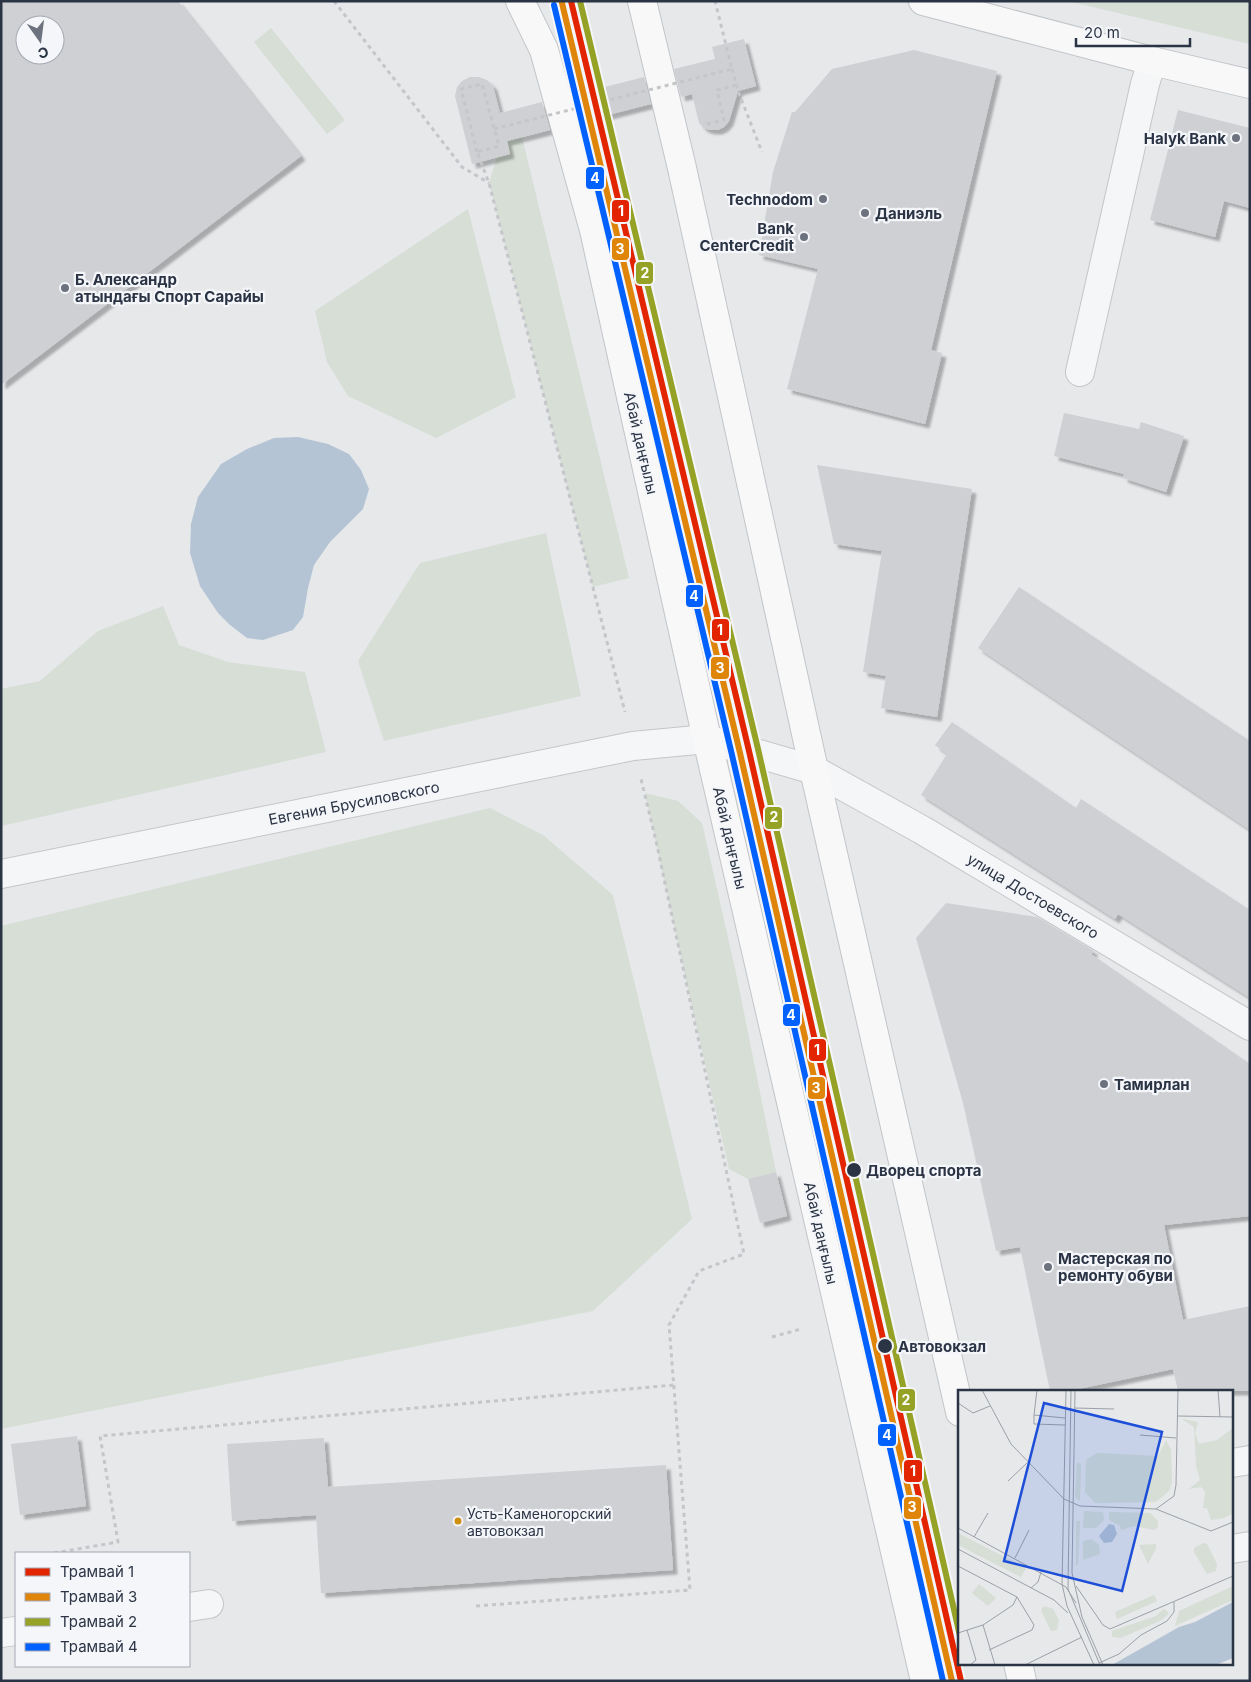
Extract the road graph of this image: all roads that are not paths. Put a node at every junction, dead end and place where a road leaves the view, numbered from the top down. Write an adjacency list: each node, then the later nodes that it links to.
1 (520, 1): 7 (main road, Абай даңғылы)
2 (642, 1): 8 (main road)
3 (924, 1): 4 (main road)
4 (1152, 61): 5 (main road); 6 (street)
5 (1250, 84)
6 (1080, 372)
7 (707, 739): 8 (street, улица Достоевского); 9 (street, Евгения Брусиловского); 19 (main road, Абай даңғылы)
8 (814, 770): 10 (street, улица Достоевского); 11 (main road)
9 (1, 874)
10 (1250, 1026)
11 (958, 1403)
12 (1250, 1460): 13 (street)
13 (1234, 1463)
14 (1250, 1546): 15 (street)
15 (1234, 1549)
16 (15, 1631): 17 (street)
17 (1, 1633)
18 (1018, 1664): 20 (main road)
19 (925, 1681)
20 (1022, 1681)

